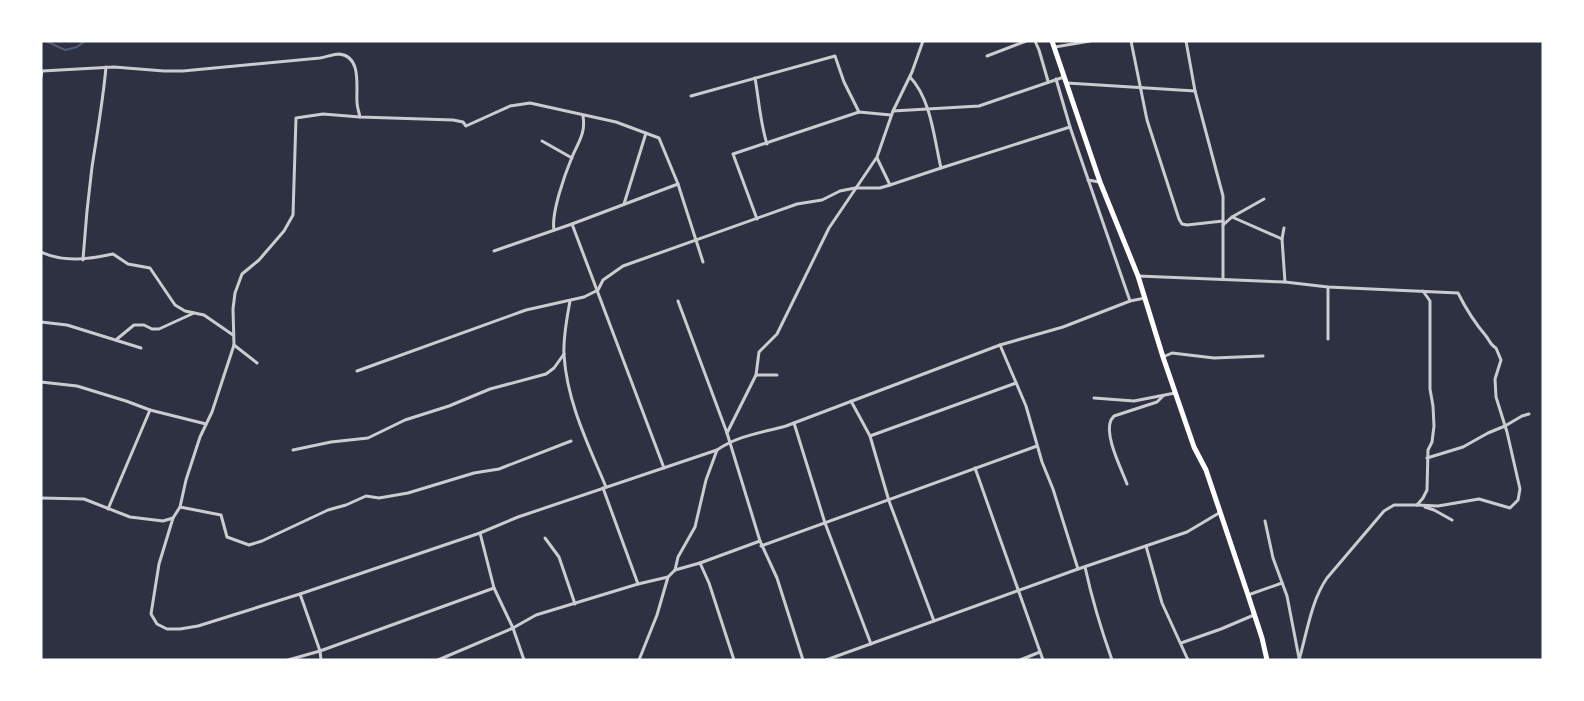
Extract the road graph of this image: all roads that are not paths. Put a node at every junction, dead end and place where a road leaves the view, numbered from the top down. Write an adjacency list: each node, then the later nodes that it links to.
1 (923, 41): 13 (street)
2 (1026, 41): 9 (street)
3 (1035, 41): 16 (street)
4 (1052, 41): 8 (highway)
5 (1090, 41): 8 (street)
6 (1130, 41): 18 (street)
7 (1186, 41): 19 (street)
8 (1054, 48): 11 (highway)
9 (987, 56)
10 (106, 68): 12 (street); 26 (street); 51 (street)
11 (1064, 76): 15 (street); 17 (highway)
12 (41, 77)
13 (910, 77): 21 (street); 22 (street)
14 (755, 78): 20 (street); 23 (street); 30 (street)
15 (1056, 79): 16 (street); 27 (street)
16 (1048, 81): 21 (street)
17 (1067, 83): 18 (street); 35 (highway)
18 (1139, 87): 19 (street); 43 (street)
19 (1195, 91): 43 (street)
20 (691, 96)
21 (927, 107): 22 (street); 33 (street)
22 (893, 110): 24 (street)
23 (859, 112): 24 (street); 30 (street)
24 (891, 115): 31 (street)
25 (583, 116): 26 (street); 28 (street); 32 (street)
26 (360, 117): 65 (street)
27 (1070, 127): 33 (street); 34 (street)
28 (646, 133): 36 (street); 40 (street)
29 (542, 141): 32 (street)
30 (767, 144): 42 (street)
31 (877, 157): 37 (street); 38 (street)
32 (572, 158): 46 (street)
33 (940, 168): 37 (street)
34 (1088, 180): 35 (street); 62 (street)
35 (1100, 182): 53 (highway)
36 (678, 184): 40 (street); 48 (street)
37 (890, 185): 38 (street)
38 (855, 188): 42 (street); 76 (street)
39 (1264, 200): 41 (street)
40 (624, 204): 44 (street)
41 (1232, 217): 43 (street); 47 (street)
42 (757, 219): 48 (street)
43 (1223, 223): 54 (street)
44 (572, 224): 46 (street); 57 (street)
45 (1284, 228): 47 (street)
46 (554, 230): 49 (street)
47 (1282, 239): 55 (street)
48 (695, 241): 52 (street); 57 (street)
49 (494, 251)
50 (41, 252): 51 (street)
51 (83, 260): 63 (street)
52 (703, 262)
53 (1138, 276): 54 (street); 59 (highway)
54 (1223, 279): 55 (street)
55 (1285, 282): 56 (street)
56 (1328, 288): 58 (street); 67 (street)
57 (598, 290): 60 (street); 97 (street)
58 (1423, 291): 88 (street); 96 (street)
59 (1145, 298): 62 (street); 73 (highway)
60 (570, 301): 71 (street); 75 (street)
61 (678, 301): 89 (street)
62 (1130, 301): 69 (street)
63 (195, 313): 65 (street); 66 (street)
64 (41, 322): 66 (street)
65 (234, 336): 68 (street)
66 (117, 339): 70 (street)
67 (1328, 339)
68 (234, 345): 74 (street); 87 (street)
69 (1000, 346): 79 (street); 83 (street)
70 (141, 348)
71 (564, 354): 94 (street); 100 (street)
72 (1263, 356): 73 (street)
73 (1163, 357): 80 (highway)
74 (257, 363)
75 (358, 370)
76 (756, 375): 77 (street); 89 (street)
77 (777, 375)
78 (41, 382): 84 (street)
79 (1016, 384): 90 (street); 93 (street)
80 (1176, 393): 81 (street); 106 (highway)
81 (1163, 396): 82 (street); 99 (street)
82 (1094, 398)
83 (851, 401): 86 (street); 90 (street)
84 (150, 410): 87 (street); 105 (street)
85 (1529, 414): 88 (street)
86 (794, 423): 92 (street); 110 (street)
87 (206, 424): 104 (street)
88 (1505, 426): 96 (street); 103 (street)
89 (727, 433): 92 (street)
90 (870, 436): 102 (street)
91 (571, 441): 104 (street)
92 (730, 442): 95 (street); 113 (street)
93 (1037, 446): 98 (street); 118 (street)
94 (293, 450)
95 (717, 450): 97 (street); 119 (street)
96 (1427, 458): 103 (street)
97 (664, 468): 100 (street)
98 (975, 468): 102 (street); 124 (street)
99 (1127, 484)
100 (604, 488): 111 (street); 121 (street)
101 (41, 498): 105 (street)
102 (889, 500): 110 (street); 129 (street)
103 (1416, 505): 108 (street); 135 (street)
104 (180, 507): 107 (street)
105 (108, 509): 107 (street)
106 (1219, 513): 115 (street); 126 (highway)
107 (173, 518): 125 (street)
108 (1452, 520)
109 (1265, 521): 122 (street)
110 (825, 523): 114 (street); 132 (street)
111 (480, 533): 123 (street); 125 (street)
112 (545, 538): 127 (street)
113 (760, 540): 114 (street); 116 (street)
114 (762, 546): 142 (street)
115 (1146, 546): 117 (street); 131 (street)
116 (700, 563): 119 (street); 141 (street)
117 (1085, 566): 118 (street); 146 (street)
118 (1078, 569): 124 (street)
119 (674, 570): 120 (street)
120 (668, 577): 121 (street); 140 (street)
121 (638, 584): 127 (street)
122 (1282, 584): 126 (street); 135 (street)
123 (494, 588): 130 (street); 133 (street)
124 (1018, 591): 129 (street); 134 (street)
125 (300, 594): 133 (street)
126 (1248, 595): 128 (highway)
127 (575, 604): 130 (street)
128 (1255, 615): 131 (street); 148 (highway)
129 (934, 621): 132 (street)
130 (513, 628): 138 (street); 139 (street)
131 (1181, 643): 147 (street)
132 (871, 644): 143 (street)
133 (320, 651): 136 (street); 137 (street)
134 (1040, 652): 144 (street); 145 (street)
135 (1299, 659)
136 (288, 660)
137 (321, 660)
138 (438, 660)
139 (524, 660)
140 (639, 660)
141 (734, 660)
142 (803, 660)
143 (826, 660)
144 (1020, 660)
145 (1043, 660)
146 (1112, 660)
147 (1188, 660)
148 (1268, 660)

